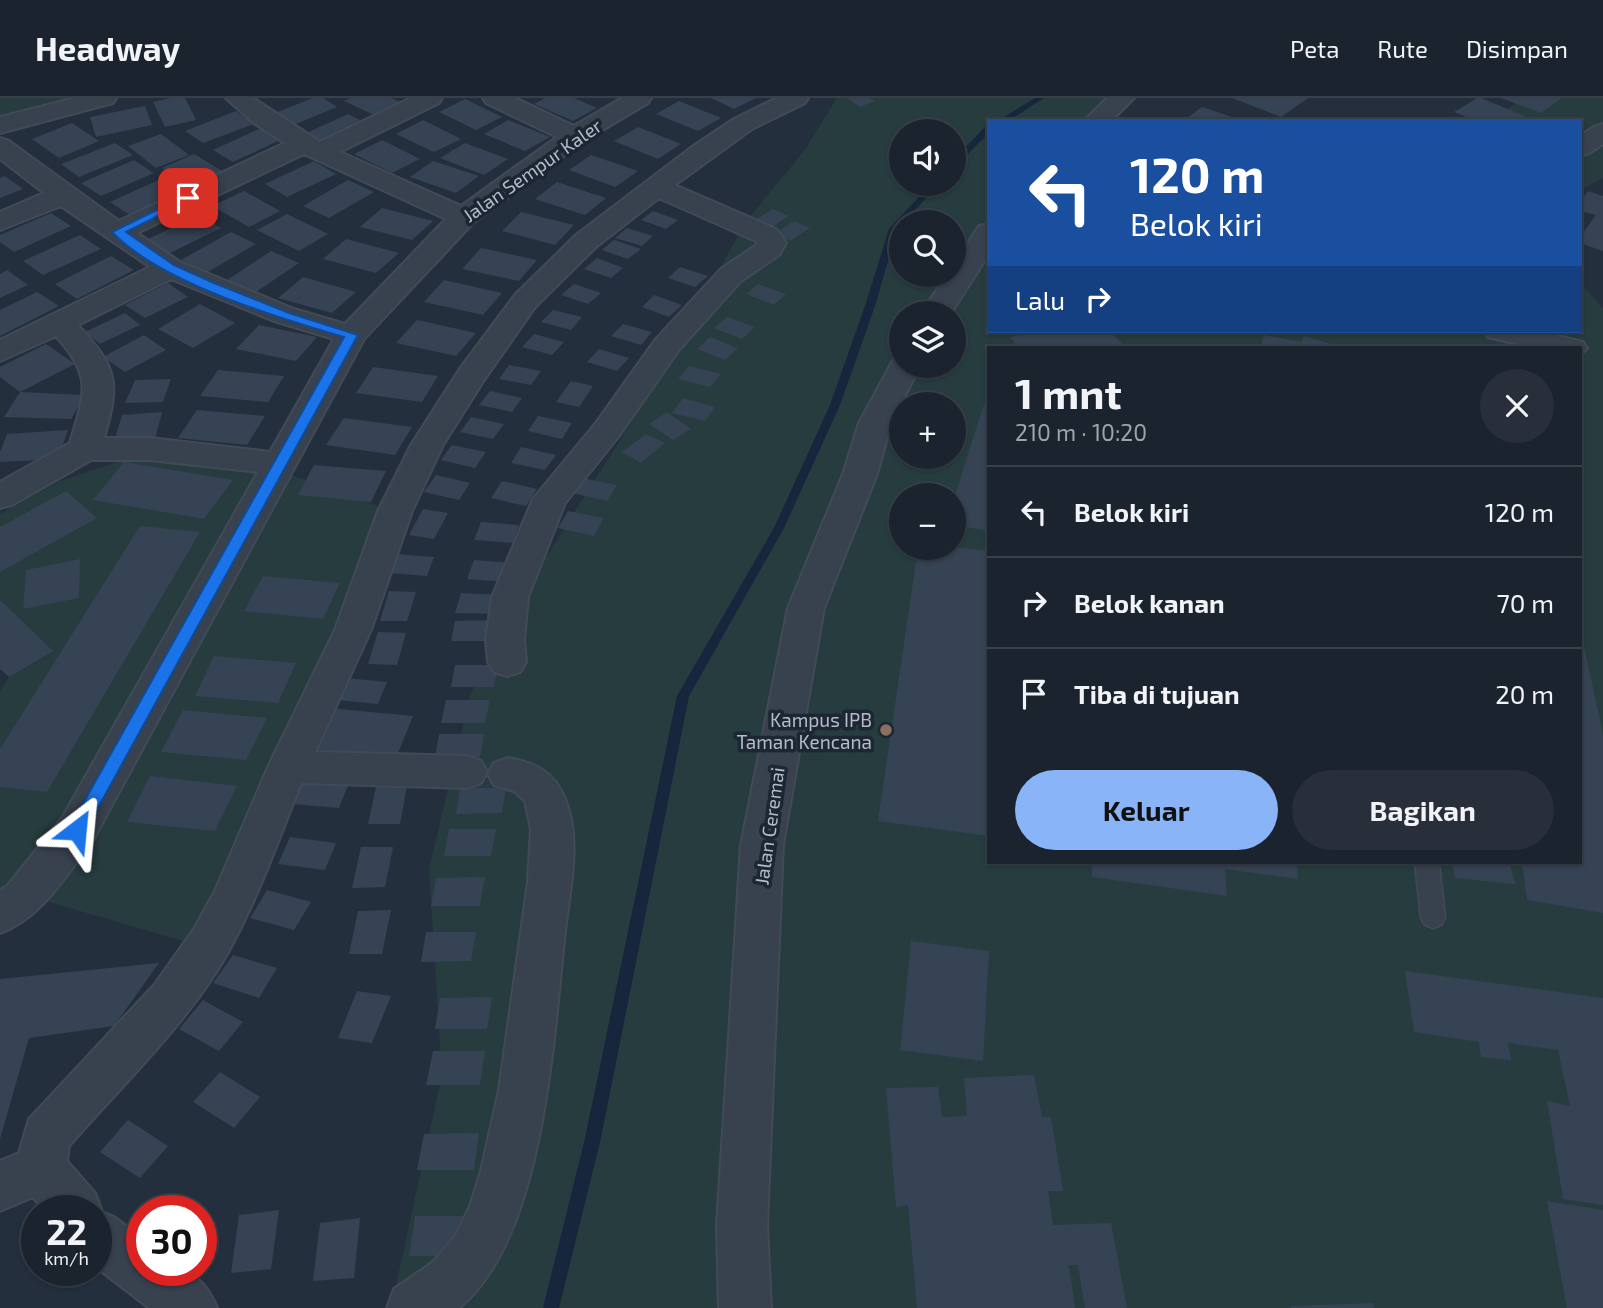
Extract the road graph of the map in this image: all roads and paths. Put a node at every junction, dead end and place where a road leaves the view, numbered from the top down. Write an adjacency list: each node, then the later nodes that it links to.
1 (104, 98): 9 (street)
2 (238, 98): 13 (street)
3 (430, 98): 13 (street)
4 (495, 98): 11 (street)
5 (639, 98): 11 (street, Jalan Sempur Kaler)
6 (796, 98): 15 (street)
7 (1122, 98): 8 (street)
8 (1098, 119)
9 (0, 125)
10 (1603, 132): 14 (street)
11 (575, 136): 17 (street, Jalan Sempur Kaler)
12 (0, 146): 16 (street)
13 (314, 147): 17 (street); 19 (street)
14 (1582, 147)
15 (654, 186): 34 (street); 35 (street)
16 (63, 195): 18 (street); 19 (street)
17 (463, 217): 25 (street, Jalan Sempur Kaler)
18 (0, 222)
19 (118, 232): 21 (street)
20 (985, 243): 22 (street)
21 (170, 268): 23 (street); 25 (street)
22 (944, 301)
23 (61, 323): 28 (street); 31 (street)
24 (1508, 333): 26 (street)
25 (351, 335): 32 (street, Jalan Sempur Kaler)
26 (1563, 346)
27 (1582, 351): 29 (street)
28 (0, 352)
29 (1603, 356)
30 (899, 378): 46 (street, Jalan Ceremai)
31 (85, 449): 32 (street); 33 (street)
32 (278, 464): 37 (street, Jalan Sempur Kaler)
33 (0, 497)
34 (507, 662)
35 (288, 767): 39 (street); 45 (street)
36 (1427, 864): 38 (lane)
37 (0, 914)
38 (1433, 918)
39 (20, 1177): 40 (street)
40 (50, 1195)
41 (112, 1247): 42 (street)
42 (126, 1258)
43 (163, 1286): 44 (street)
44 (191, 1308)
45 (414, 1308)
46 (745, 1308)

